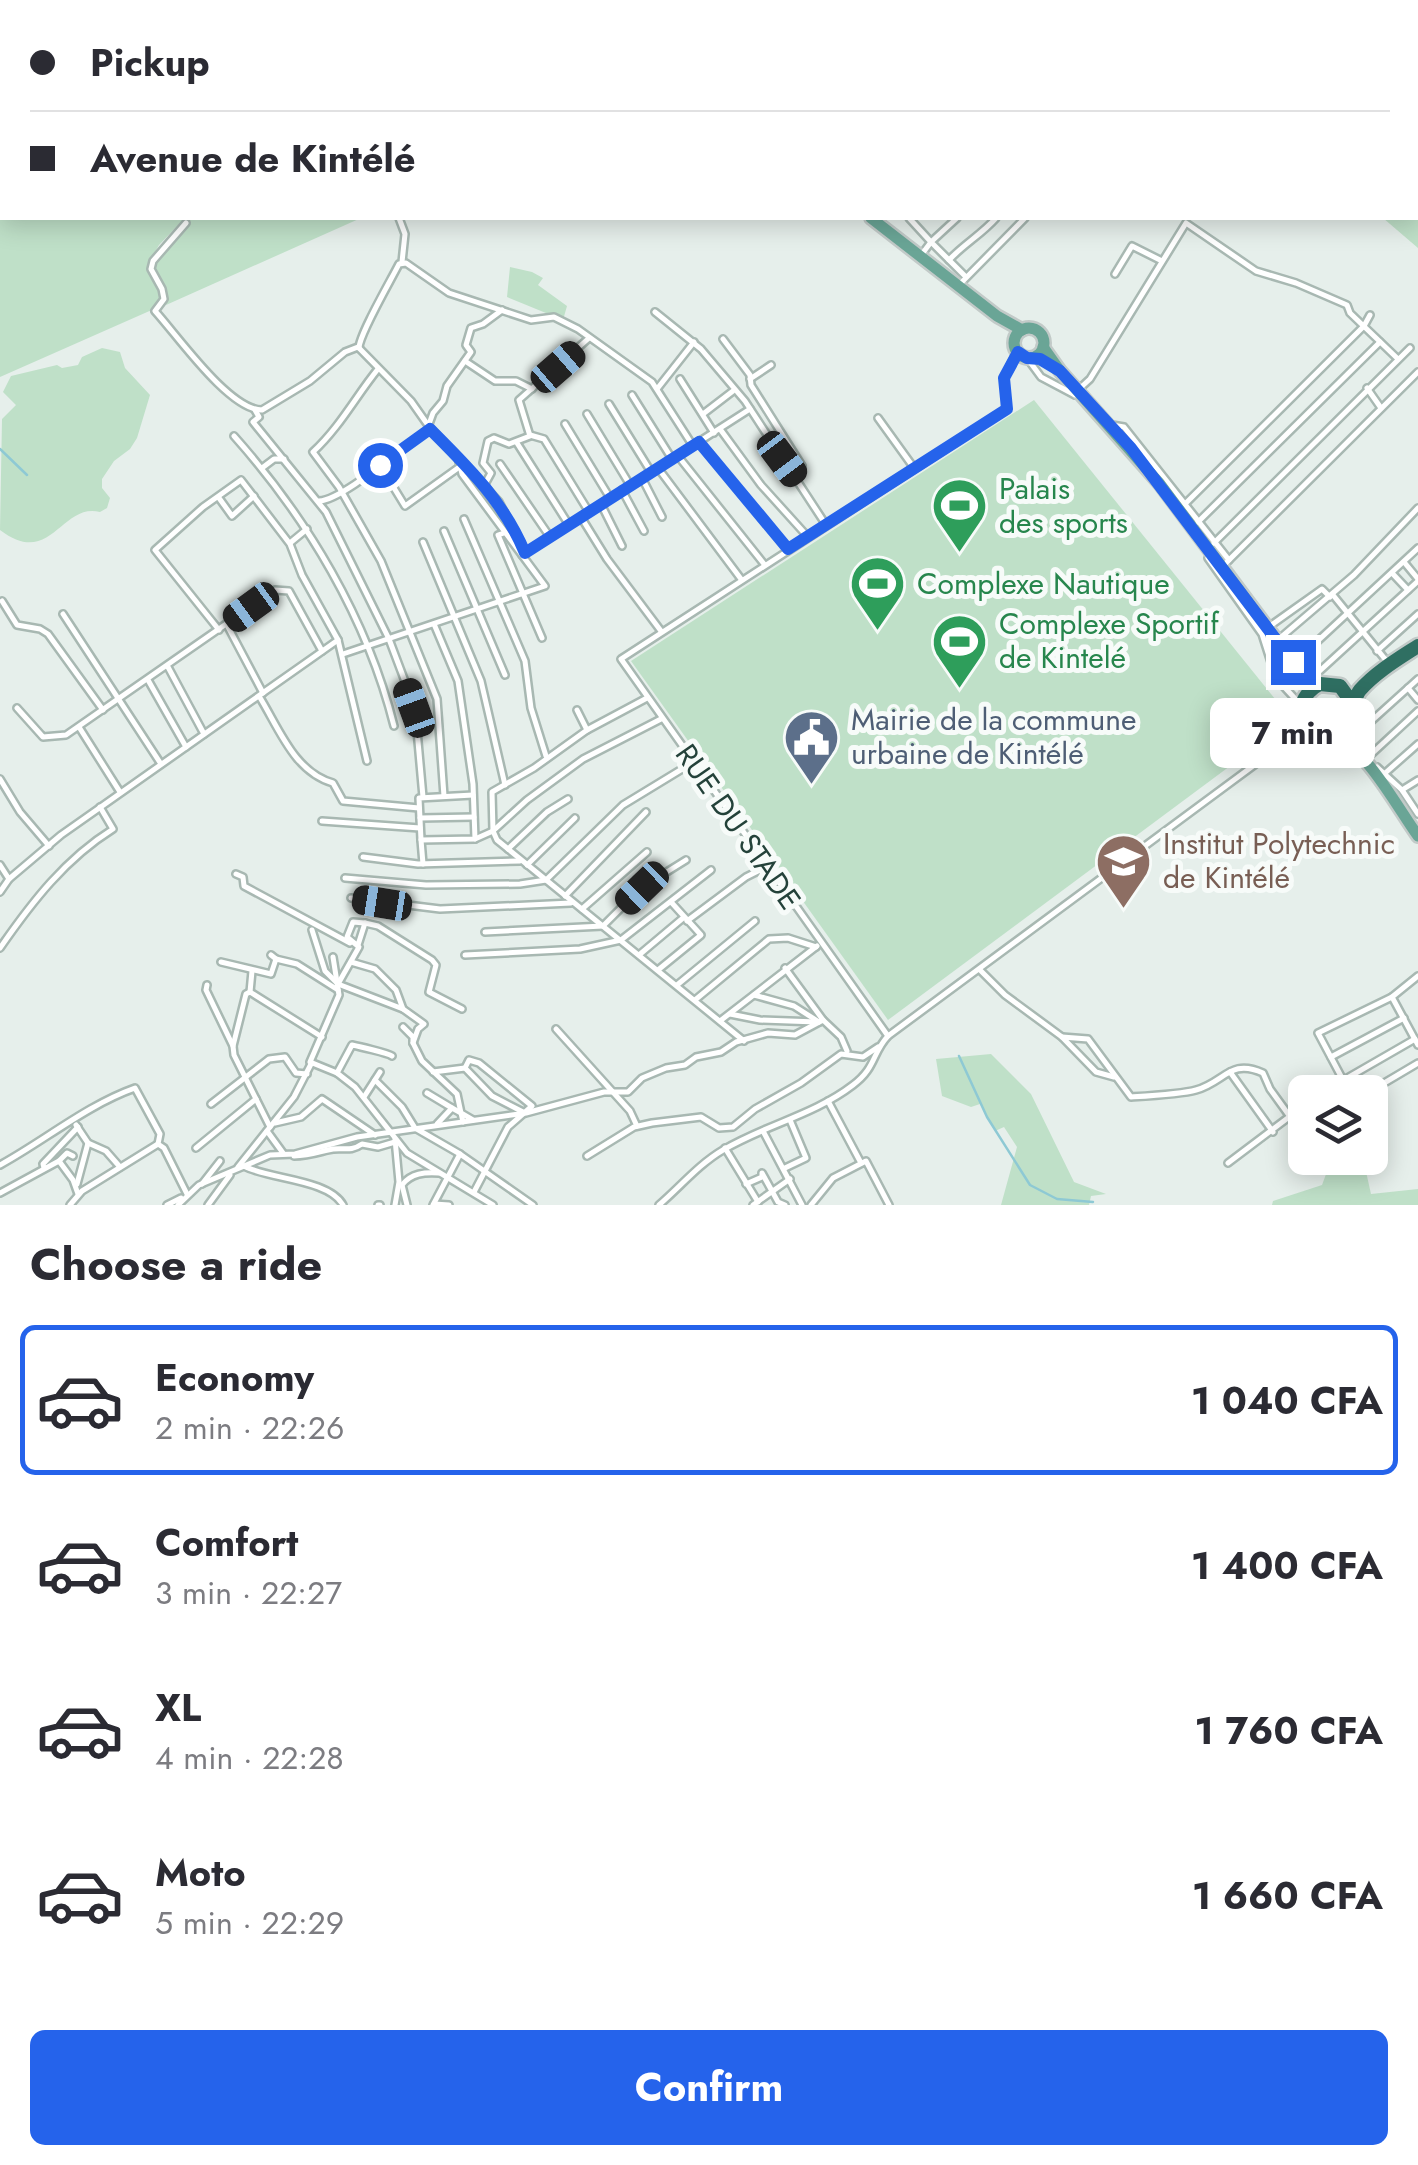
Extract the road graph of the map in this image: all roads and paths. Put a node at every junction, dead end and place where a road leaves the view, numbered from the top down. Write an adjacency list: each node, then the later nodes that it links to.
1 (400, 220): 11 (street)
2 (874, 220): 9 (main road)
3 (911, 220): 8 (street)
4 (955, 220): 8 (street)
5 (994, 220): 10 (street)
6 (1022, 220): 14 (street)
7 (186, 223): 46 (street)
8 (931, 242): 9 (street); 10 (street)
9 (920, 257): 14 (main road)
10 (948, 260): 14 (street)
11 (402, 262): 15 (street); 25 (street)
12 (1163, 262): 13 (street); 19 (street); 39 (street)
13 (1115, 274)
14 (962, 282): 18 (main road)
15 (502, 310): 21 (street); 28 (street)
16 (655, 312): 23 (street)
17 (1370, 315): 19 (street)
18 (997, 316): 20 (main road); 27 (main road)
19 (1364, 326): 24 (street); 78 (street)
20 (1022, 330): 27 (main road); 27 (main road)
21 (589, 337): 37 (street); 38 (street)
22 (723, 339): 34 (street)
23 (694, 342): 38 (street); 40 (street)
24 (1380, 342): 29 (street); 84 (street)
25 (359, 348): 31 (street); 46 (street)
26 (1410, 348): 29 (street)
27 (1027, 351): 39 (main road); 65 (street, RUE DU STADE); 140 (street)
28 (465, 360): 35 (street); 52 (street)
29 (1398, 360): 36 (street)
30 (772, 365): 34 (street)
31 (379, 368): 52 (street); 72 (street)
32 (1418, 372): 44 (street)
33 (680, 379): 48 (street)
34 (750, 379): 67 (street)
35 (523, 386): 37 (street); 42 (street)
36 (1366, 388): 44 (street); 94 (street)
37 (532, 389): 42 (street)
38 (657, 389): 57 (street)
39 (1078, 390): 51 (main road)
40 (733, 391): 45 (street); 48 (street)
41 (632, 395): 58 (street)
42 (523, 397): 54 (street)
43 (609, 404): 66 (street)
44 (1382, 408): 102 (street)
45 (750, 409): 53 (street); 67 (street)
46 (257, 414): 60 (street)
47 (587, 414): 70 (street)
48 (702, 414): 53 (street)
49 (878, 418): 65 (street)
50 (565, 424): 75 (street)
51 (1110, 425): 78 (street); 102 (main road)
52 (430, 428): 59 (street); 62 (street)
53 (717, 431): 57 (street); 91 (street)
54 (530, 435): 56 (street); 80 (street)
55 (234, 436): 63 (street)
56 (517, 443): 69 (street); 85 (street)
57 (696, 444): 58 (street); 98 (street)
58 (675, 457): 66 (street); 101 (street)
59 (458, 458): 64 (street); 69 (street)
60 (284, 459): 63 (street); 76 (street)
61 (500, 464): 92 (street)
62 (380, 465): 64 (street); 72 (street)
63 (262, 468): 87 (street)
64 (458, 468): 89 (street)
65 (914, 468): 86 (street, RUE DU STADE)
66 (655, 470): 68 (street); 104 (street)
67 (794, 476): 86 (street)
68 (642, 478): 70 (street); 82 (street)
69 (485, 484): 99 (street)
70 (630, 485): 71 (street)
71 (622, 490): 75 (street); 90 (street)
72 (343, 492): 76 (street); 121 (street)
73 (254, 496): 74 (street); 74 (street); 95 (street)
74 (218, 497): 119 (street)
75 (610, 498): 77 (street)
76 (320, 501): 125 (street)
77 (601, 504): 80 (street); 96 (street)
78 (1184, 504): 84 (street)
79 (1418, 508): 108 (street)
80 (589, 512): 81 (street)
81 (581, 517): 85 (street); 120 (street)
82 (662, 517)
83 (464, 519): 110 (street)
84 (1198, 522): 94 (street)
85 (569, 525): 92 (street)
86 (826, 525): 91 (street, RUE DU STADE)
87 (308, 530): 95 (street); 128 (street)
88 (444, 531): 111 (street)
89 (504, 532): 99 (street); 107 (street)
90 (644, 532)
91 (808, 536): 98 (street, RUE DU STADE)
92 (550, 537): 99 (street)
93 (423, 542): 115 (street)
94 (1214, 543): 102 (street)
95 (290, 544): 126 (street)
96 (622, 546)
97 (1418, 548): 100 (street)
98 (788, 549): 101 (street, RUE DU STADE)
99 (524, 554): 107 (street)
100 (1404, 562): 103 (street); 105 (street)
101 (764, 564): 104 (street, RUE DU STADE)
102 (1225, 564): 118 (main road)
103 (1392, 572): 106 (street); 113 (street)
104 (742, 579): 120 (street, RUE DU STADE)
105 (1418, 580): 106 (street)
106 (1408, 590): 122 (street)
107 (524, 593): 110 (street); 123 (street)
108 (1331, 596): 113 (street); 118 (street); 124 (street)
109 (2, 601): 146 (street)
110 (501, 601): 111 (street); 160 (street)
111 (478, 610): 115 (street); 134 (street)
112 (63, 614): 142 (street)
113 (1348, 614): 122 (street); 124 (street)
114 (1418, 614): 130 (street)
115 (455, 617): 116 (street); 168 (street)
116 (434, 624): 121 (street); 172 (street)
117 (227, 625): 119 (street); 129 (street); 139 (street)
118 (1267, 628): 124 (main road)
119 (219, 630): 133 (street)
120 (661, 631): 141 (street, RUE DU STADE)
121 (411, 632): 125 (street); 171 (street)
122 (1363, 634): 130 (street); 140 (street)
123 (542, 638)
124 (1281, 638): 140 (main road)
125 (389, 639): 128 (street); 173 (street)
126 (338, 640): 129 (street); 131 (street)
127 (1418, 644): 137 (highway); 144 (highway)
128 (366, 647): 131 (street); 150 (street)
129 (322, 651): 139 (street)
130 (1377, 652): 132 (street)
131 (343, 654): 162 (street)
132 (1385, 658)
133 (168, 667): 136 (street); 155 (street)
134 (505, 675)
135 (1418, 679): 138 (street)
136 (148, 680): 142 (street); 158 (street)
137 (1340, 686): 140 (highway); 144 (highway)
138 (1408, 688): 143 (street); 152 (street)
139 (261, 695): 155 (street); 176 (street)
140 (1308, 697): 154 (highway); 159 (street)
141 (647, 698): 149 (street, RUE DU STADE); 153 (street)
142 (121, 699): 146 (street); 163 (street)
143 (1418, 700)
144 (1353, 704): 152 (highway)
145 (17, 708): 151 (street)
146 (104, 710): 151 (street)
147 (577, 710): 153 (street)
148 (1418, 711): 161 (street)
149 (661, 719): 184 (street); 197 (street, RUE DU STADE)
150 (394, 726)
151 (79, 727): 169 (street)
152 (1351, 727): 156 (highway); 161 (main road)
153 (587, 730): 160 (street)
154 (1314, 732): 156 (highway); 159 (street)
155 (204, 734): 158 (street)
156 (1333, 735): 161 (main road)
157 (1418, 744): 165 (street)
158 (186, 747): 163 (street)
159 (1264, 756): 225 (street)
160 (546, 757): 168 (street)
161 (1365, 759): 165 (main road)
162 (367, 761)
163 (161, 764): 169 (street)
164 (687, 766): 201 (street)
165 (1380, 777): 170 (main road)
166 (0, 779): 188 (street)
167 (1418, 780): 170 (street)
168 (504, 785): 184 (street)
169 (120, 792): 175 (street)
170 (1397, 794): 178 (street); 185 (main road)
171 (444, 796): 172 (street); 173 (street)
172 (473, 796): 179 (street)
173 (423, 797): 176 (street)
174 (568, 800): 189 (street)
175 (100, 807): 188 (street); 218 (street)
176 (419, 808): 180 (street)
177 (646, 812): 203 (street)
178 (1418, 814)
179 (474, 817): 180 (street); 187 (street)
180 (420, 818): 183 (street)
181 (575, 818): 193 (street)
182 (322, 821): 183 (street)
183 (420, 828): 186 (street)
184 (493, 831): 187 (street); 189 (street)
185 (1418, 836)
186 (421, 840): 187 (street); 194 (street)
187 (475, 840)
188 (49, 846): 200 (street)
189 (508, 849): 193 (street)
190 (647, 852): 207 (street)
191 (363, 857): 194 (street)
192 (686, 860): 211 (street)
193 (525, 863): 194 (street); 201 (street)
194 (423, 864)
195 (0, 865): 200 (street)
196 (712, 870): 205 (street)
197 (770, 872): 208 (street); 216 (street, RUE DU STADE)
198 (236, 874): 215 (street)
199 (345, 878): 201 (street)
200 (9, 879): 202 (street)
201 (546, 880): 203 (street)
202 (0, 892)
203 (566, 896): 206 (street)
204 (351, 898): 206 (street)
205 (671, 902): 208 (street); 214 (street)
206 (574, 903): 207 (street)
207 (582, 909): 211 (street)
208 (686, 920): 219 (street); 227 (street)
209 (755, 921): 230 (street)
210 (365, 923): 215 (street); 217 (street); 237 (street)
211 (603, 926): 213 (street); 214 (street)
212 (312, 930): 231 (street)
213 (486, 932)
214 (621, 940): 219 (street); 220 (street)
215 (350, 943): 217 (street)
216 (818, 945): 224 (street); 235 (street); 244 (street, RUE DU STADE)
217 (358, 946): 223 (street)
218 (0, 948)
219 (639, 954): 227 (street)
220 (465, 955)
221 (333, 957): 231 (street)
222 (221, 962): 226 (street)
223 (352, 962): 231 (street); 236 (street)
224 (785, 968): 233 (street); 241 (street)
225 (980, 969): 244 (street); 246 (street)
226 (252, 970): 231 (street); 232 (street)
227 (658, 970): 230 (street)
228 (1418, 976): 234 (street)
229 (208, 984): 251 (street)
230 (677, 986): 235 (street)
231 (338, 988): 236 (street); 245 (street)
232 (250, 992): 245 (street); 251 (street)
233 (753, 994): 238 (street); 241 (street)
234 (1392, 997): 239 (street); 254 (street)
235 (695, 1000): 240 (street)
236 (403, 1009): 249 (street)
237 (462, 1009)
238 (728, 1014): 240 (street); 241 (street)
239 (1404, 1018): 248 (street); 254 (street)
240 (720, 1021): 247 (street)
241 (820, 1021): 247 (street); 252 (street)
242 (403, 1028): 249 (street)
243 (556, 1030): 268 (street)
244 (888, 1036): 250 (street)
245 (322, 1037): 256 (street)
246 (1062, 1037): 267 (street); 267 (street)
247 (744, 1040): 268 (street)
248 (1416, 1042): 263 (street)
249 (413, 1043): 259 (street)
250 (881, 1045): 272 (street); 284 (street)
251 (233, 1046): 264 (street)
252 (847, 1051)
253 (392, 1056): 261 (street)
254 (1331, 1057): 262 (street)
255 (1418, 1063): 266 (street)
256 (311, 1068): 261 (street); 264 (street); 285 (street)
257 (465, 1068): 259 (street); 276 (street); 276 (street)
258 (380, 1072): 265 (street)
259 (433, 1072): 275 (street)
260 (1230, 1072): 267 (street); 277 (street); 288 (street)
261 (338, 1073): 271 (street)
262 (1340, 1075)
263 (1353, 1075)
264 (246, 1076): 270 (street); 273 (street)
265 (375, 1080): 271 (street); 286 (street)
266 (1388, 1081)
267 (1120, 1082)
268 (610, 1092): 276 (street); 284 (street)
269 (427, 1093): 274 (street)
270 (256, 1098): 285 (street); 293 (street)
271 (364, 1098): 290 (street)
272 (828, 1101): 278 (street); 303 (street)
273 (211, 1104)
274 (452, 1108): 275 (street); 283 (street)
275 (461, 1113): 280 (street); 281 (street)
276 (526, 1113): 281 (street); 310 (street)
277 (1288, 1114)
278 (790, 1120): 287 (street); 309 (street)
279 (1288, 1120): 288 (street)
280 (463, 1122): 281 (street); 283 (street)
281 (475, 1122)
282 (75, 1125): 291 (street); 292 (street); 305 (street); 307 (street)
283 (435, 1126): 286 (street)
284 (638, 1126): 300 (street)
285 (270, 1128): 289 (street); 296 (street); 311 (street)
286 (414, 1128): 290 (street); 298 (street)
287 (762, 1131): 294 (street); 309 (street)
288 (1273, 1132): 304 (street)
289 (375, 1134): 290 (street); 296 (street)
290 (394, 1138): 295 (street); 296 (street); 297 (street)
291 (88, 1143): 308 (street); 319 (street)
292 (158, 1144): 308 (street); 320 (street)
293 (196, 1148)
294 (726, 1148): 315 (street); 323 (street)
295 (394, 1151): 297 (street); 331 (street)
296 (284, 1153): 306 (street)
297 (407, 1153): 312 (street)
298 (460, 1154): 310 (street); 312 (street)
299 (73, 1156): 302 (street)
300 (587, 1156)
301 (220, 1160): 314 (street)
302 (58, 1161): 307 (street); 319 (street)
303 (861, 1162): 337 (street); 338 (street)
304 (1228, 1163)
305 (0, 1165)
306 (244, 1166): 311 (street); 330 (street)
307 (44, 1168): 318 (street)
308 (120, 1168): 319 (street)
309 (785, 1168): 313 (street)
310 (485, 1170): 316 (street); 335 (street)
311 (234, 1171): 314 (street); 329 (street)
312 (446, 1176): 316 (street); 322 (street); 332 (street)
313 (790, 1178): 317 (street); 324 (street)
314 (202, 1184): 320 (street)
315 (746, 1184): 317 (street); 321 (street)
316 (474, 1192): 334 (street)
317 (774, 1192): 321 (street); 336 (street)
318 (0, 1193)
319 (77, 1194): 325 (street); 326 (street)
320 (185, 1195): 327 (street); 328 (street)
321 (755, 1203)
322 (434, 1204): 333 (street)
323 (661, 1204)
324 (800, 1204)
325 (70, 1205)
326 (84, 1205)
327 (167, 1205)
328 (178, 1205)
329 (208, 1205)
330 (343, 1205)
331 (395, 1205)
332 (407, 1205)
333 (449, 1205)
334 (493, 1205)
335 (533, 1205)
336 (784, 1205)
337 (811, 1205)
338 (889, 1205)

